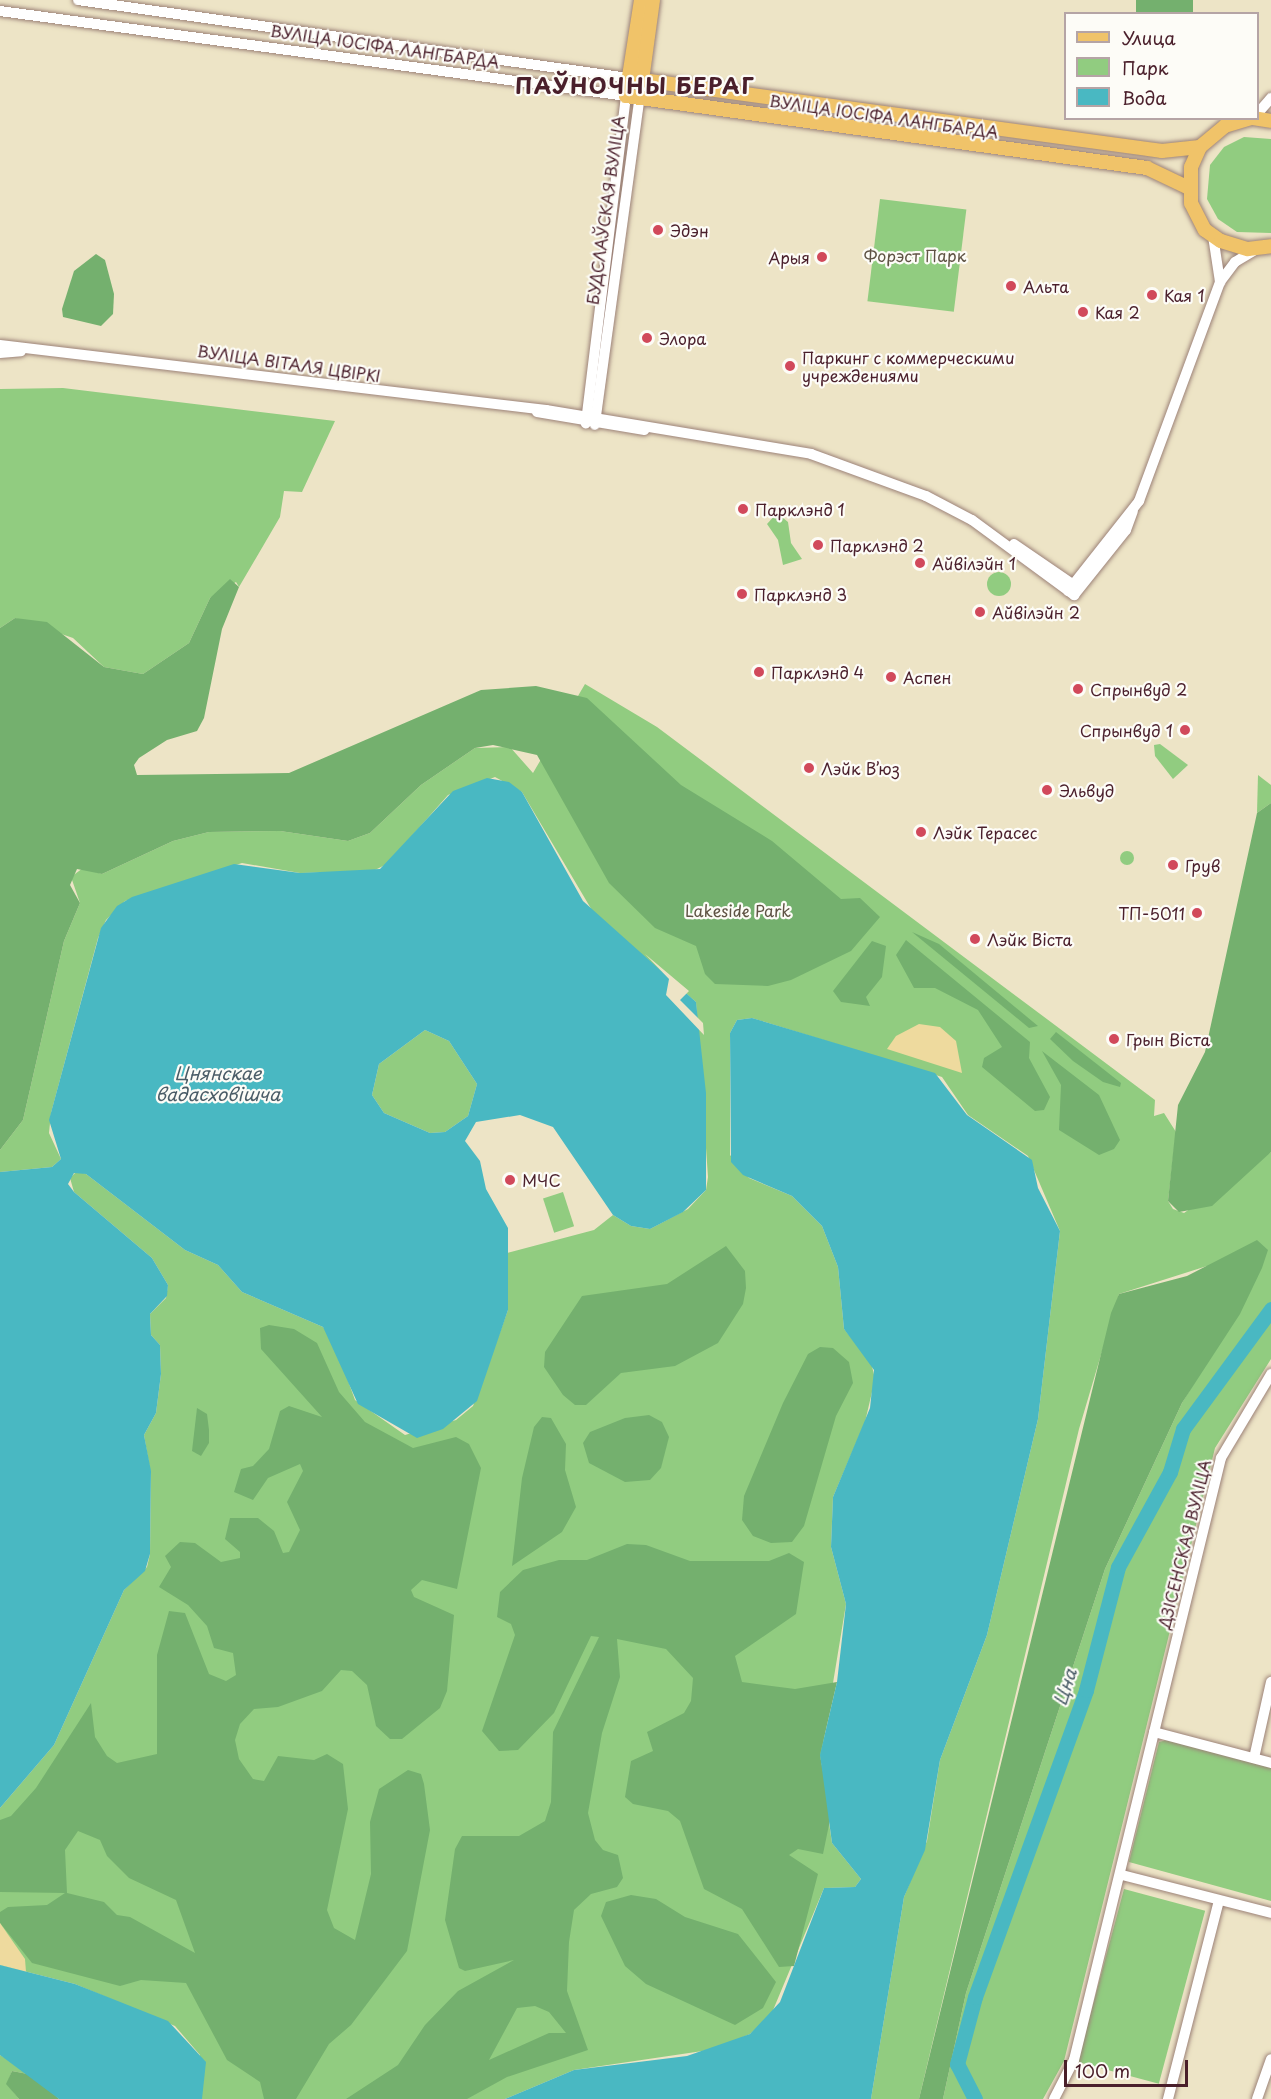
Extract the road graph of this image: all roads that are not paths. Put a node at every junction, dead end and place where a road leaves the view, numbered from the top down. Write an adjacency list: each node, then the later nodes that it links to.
1 (78, 0): 5 (street, ВУЛІЦА ІОСІФА ЛАНГБАРДА)
2 (640, 0): 5 (main road, БУДСЛАЎСКАЯ ВУЛІЦА)
3 (653, 0): 5 (main road, БУДСЛАЎСКАЯ ВУЛІЦА)
4 (0, 11): 6 (street, ВУЛІЦА ІОСІФА ЛАНГБАРДА)
5 (635, 79): 6 (main road, БУДСЛАЎСКАЯ ВУЛІЦА); 10 (main road, ВУЛІЦА ІОСІФА ЛАНГБАРДА)
6 (632, 98): 11 (main road, ВУЛІЦА ІОСІФА ЛАНГБАРДА); 18 (street, БУДСЛАЎСКАЯ ВУЛІЦА)
7 (1271, 98): 8 (street)
8 (1259, 111)
9 (1245, 120): 10 (main road)
10 (1200, 147): 11 (main road)
11 (1189, 188): 12 (main road)
12 (1213, 236): 13 (main road); 14 (street)
13 (1264, 247): 14 (street)
14 (1220, 282): 18 (street, ВУЛІЦА ВІТАЛЯ ЦВІРКІ)
15 (0, 345): 16 (street, ВУЛІЦА ВІТАЛЯ ЦВІРКІ)
16 (37, 349): 17 (street, ВУЛІЦА ВІТАЛЯ ЦВІРКІ); 18 (street, ВУЛІЦА ВІТАЛЯ ЦВІРКІ)
17 (0, 353)
18 (591, 420)
19 (1271, 1374): 21 (street, ДЗІСЕНСКАЯ ВУЛІЦА)
20 (1271, 1682): 22 (street)
21 (1154, 1732): 22 (street); 24 (street, ДЗІСЕНСКАЯ ВУЛІЦА)
22 (1254, 1758): 23 (street)
23 (1271, 1763)
24 (1122, 1875): 25 (street); 28 (street, ДЗІСЕНСКАЯ ВУЛІЦА)
25 (1219, 1900): 26 (street); 29 (street)
26 (1271, 1913)
27 (1271, 2059): 30 (street)
28 (1054, 2099)
29 (1168, 2099)
30 (1257, 2099)

